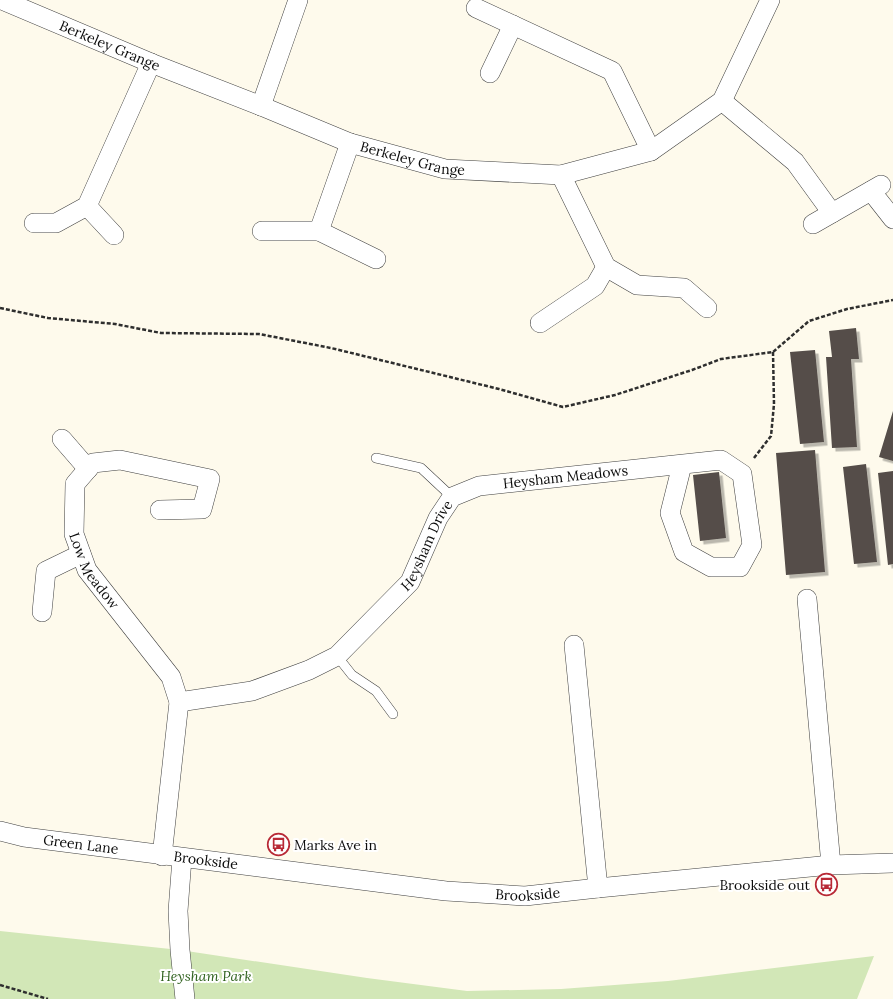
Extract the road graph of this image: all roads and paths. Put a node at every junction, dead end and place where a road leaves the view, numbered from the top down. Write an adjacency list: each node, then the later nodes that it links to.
1 (2, 0): 6 (street, Berkeley Grange)
2 (298, 0): 9 (street)
3 (770, 0): 8 (street, Berkeley Grange)
4 (476, 8): 5 (street)
5 (513, 24): 7 (street); 11 (street)
6 (151, 64): 9 (street, Berkeley Grange); 13 (street)
7 (490, 73)
8 (722, 101): 11 (street, Berkeley Grange); 14 (street)
9 (261, 106): 10 (street, Berkeley Grange)
10 (350, 143): 12 (street, Berkeley Grange); 19 (street)
11 (651, 152): 12 (street, Berkeley Grange)
12 (561, 175): 22 (street)
13 (87, 206): 16 (street); 20 (street)
14 (832, 213): 15 (street); 17 (street)
15 (893, 219)
16 (34, 223)
17 (813, 224)
18 (262, 231): 19 (street)
19 (319, 231): 21 (street)
20 (114, 236)
21 (376, 259)
22 (606, 267): 25 (street); 26 (street)
23 (893, 300): 27 (path)
24 (0, 308): 27 (path)
25 (707, 308)
26 (540, 323)
27 (773, 352): 32 (path)
28 (62, 439): 31 (street)
29 (376, 458): 33 (lane, Heysham Drive)
30 (682, 465): 32 (street, Heysham Meadows); 32 (street); 33 (street, Heysham Meadows)
31 (88, 469): 34 (street, Low Meadow); 35 (street, Low Meadow)
32 (742, 474)
33 (452, 497): 39 (street, Heysham Drive)
34 (160, 510)
35 (81, 554): 37 (street); 40 (street, Low Meadow)
36 (807, 599): 46 (street)
37 (42, 612)
38 (574, 645): 47 (street)
39 (337, 656): 40 (street, Heysham Drive); 41 (lane)
40 (179, 702): 43 (street, Low Meadow)
41 (393, 714)
42 (0, 831): 43 (street, Green Lane)
43 (162, 856): 44 (street, Brookside)
44 (182, 858): 47 (street, Brookside); 50 (street)
45 (893, 863): 46 (street, Brookside)
46 (831, 864): 47 (street, Brookside)
47 (598, 888)
48 (0, 985): 49 (path)
49 (48, 999)
50 (185, 999)

